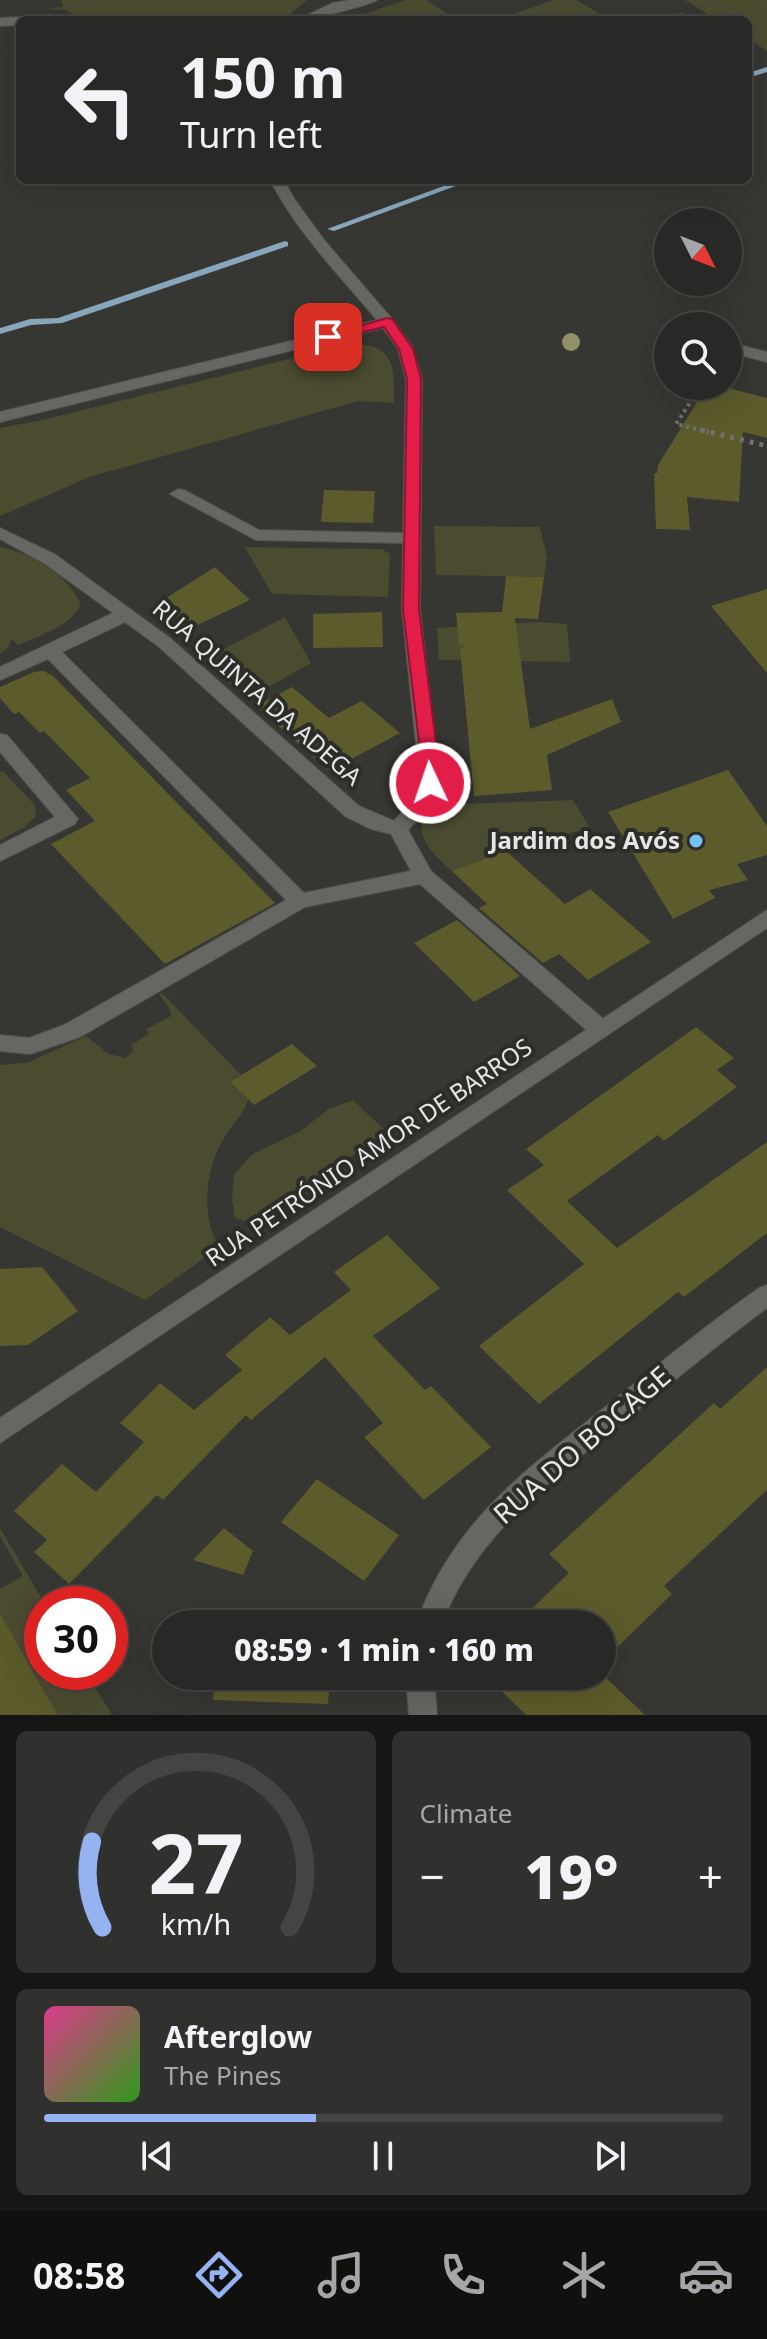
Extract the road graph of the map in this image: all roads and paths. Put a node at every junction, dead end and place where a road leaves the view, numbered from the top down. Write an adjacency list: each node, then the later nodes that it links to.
1 (371, 0): 2 (street)
2 (336, 3): 3 (street)
3 (311, 16)
4 (280, 184): 5 (street)
5 (387, 322): 9 (street); 13 (street)
6 (742, 351): 7 (street)
7 (767, 357)
8 (692, 400): 10 (path)
9 (0, 417)
10 (767, 446)
11 (178, 494): 13 (street)
12 (0, 533): 14 (street, RUA QUINTA DA ADEGA)
13 (410, 538): 18 (street)
14 (126, 614): 15 (street, RUA QUINTA DA ADEGA); 18 (street, RUA QUINTA DA ADEGA)
15 (51, 651): 16 (street, RUA QUINTA DA ADEGA); 21 (street)
16 (0, 674)
17 (0, 740): 19 (street)
18 (398, 829): 20 (street)
19 (0, 854)
20 (424, 876): 21 (street); 23 (street)
21 (300, 901): 24 (street)
22 (767, 918): 23 (street, RUA PETRÓNIO AMOR DE BARROS)
23 (600, 1029): 26 (street, RUA PETRÓNIO AMOR DE BARROS)
24 (0, 1043)
25 (767, 1295): 27 (street, RUA DO BOCAGE)
26 (0, 1432)
27 (435, 1610)
28 (421, 1690): 29 (street)
29 (423, 1715)

